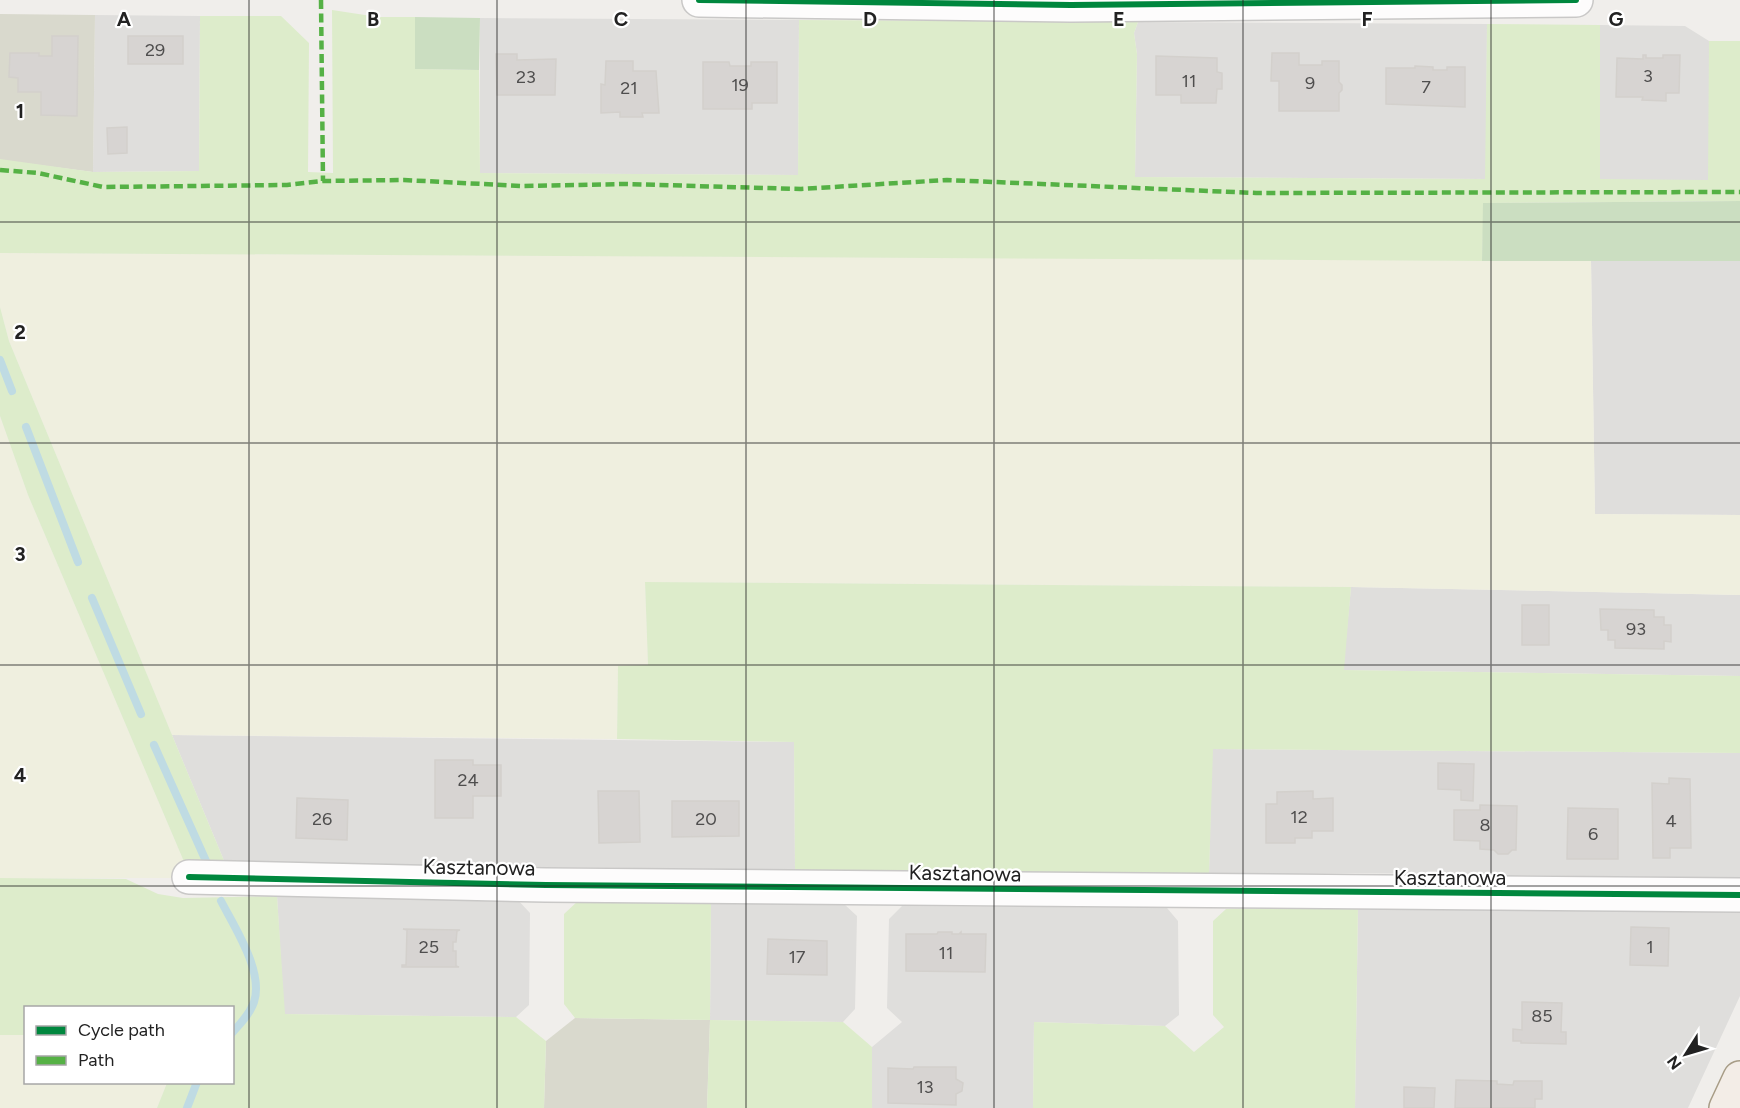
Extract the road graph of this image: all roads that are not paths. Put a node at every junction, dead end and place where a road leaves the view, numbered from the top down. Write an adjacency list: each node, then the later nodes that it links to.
1 (699, 0): 3 (street)
2 (1576, 0): 3 (street)
3 (1019, 2)
4 (189, 877): 5 (street, Kasztanowa)
5 (1740, 895)
6 (1740, 1078): 7 (main road)
7 (1726, 1108)

